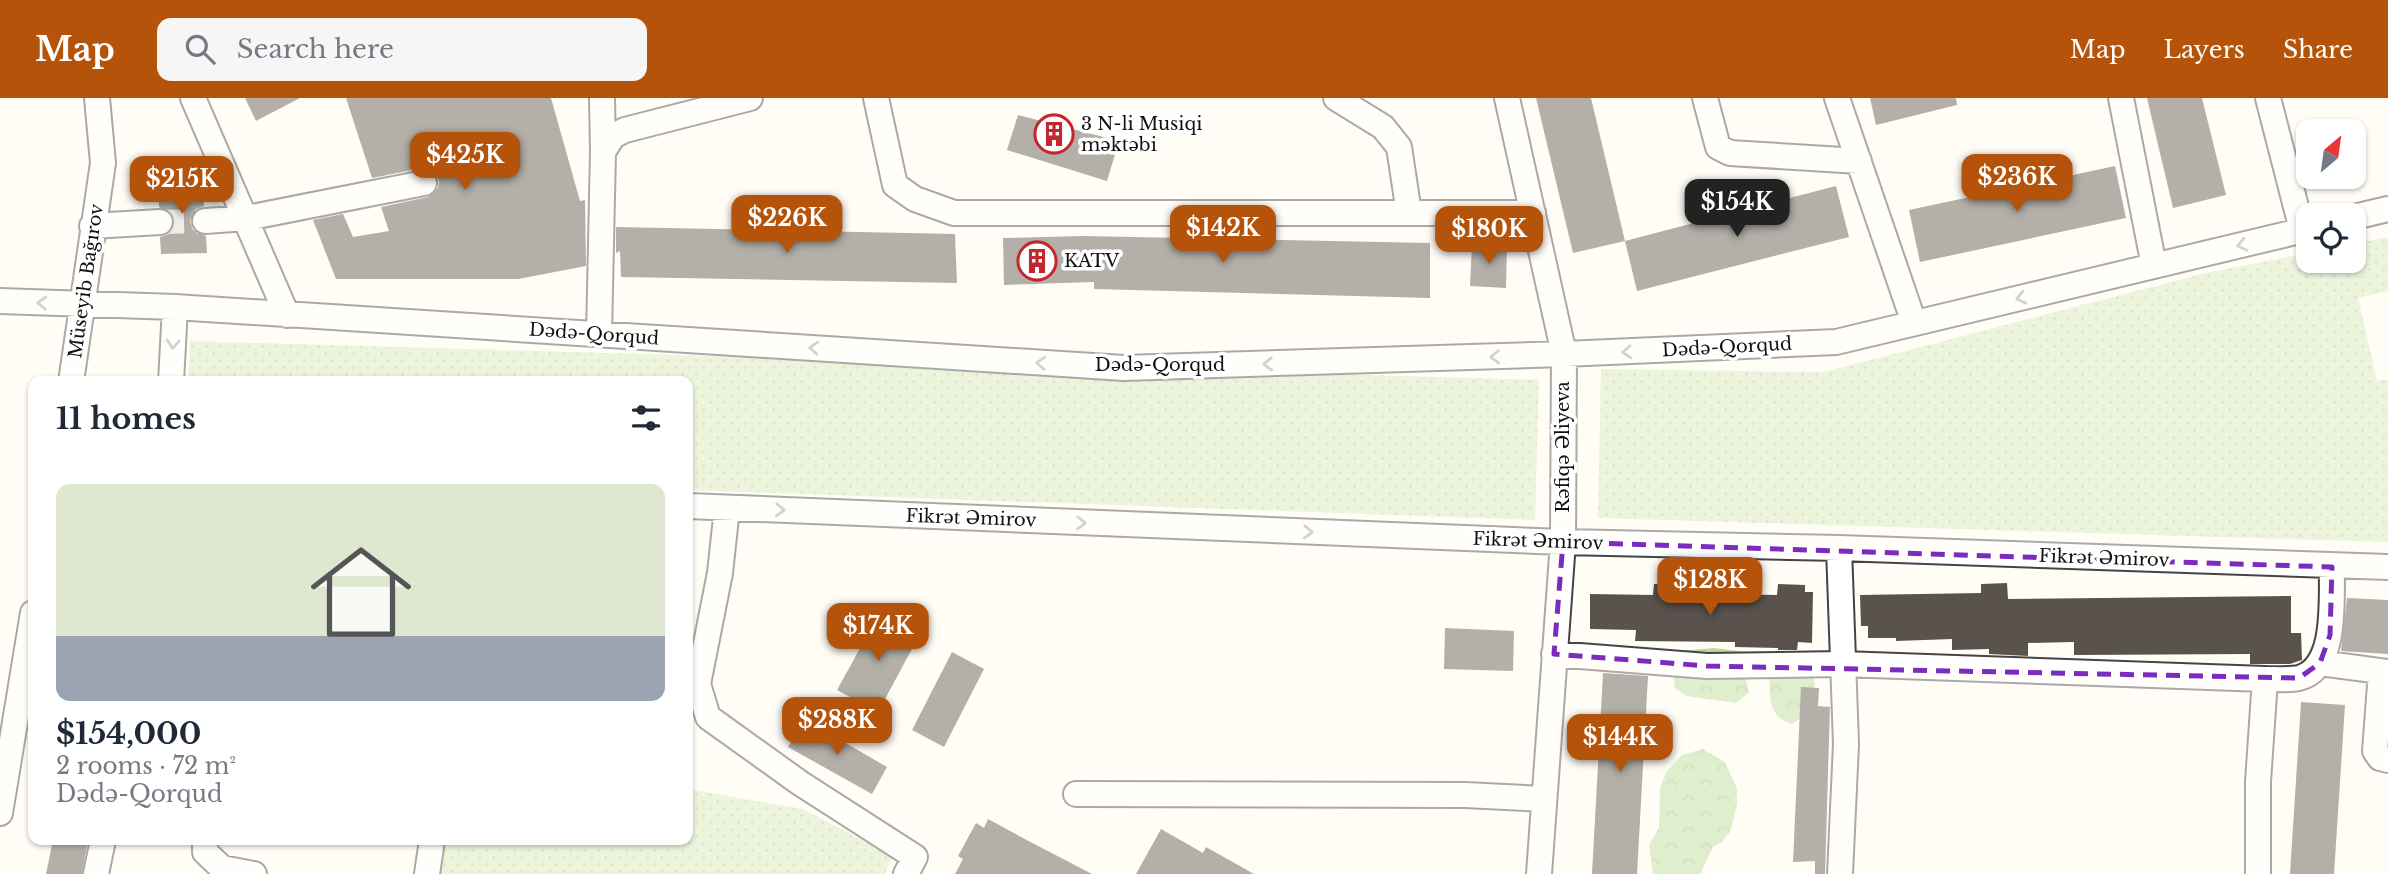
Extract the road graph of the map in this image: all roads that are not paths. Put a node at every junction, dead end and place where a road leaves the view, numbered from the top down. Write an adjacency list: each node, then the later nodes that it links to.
1 (97, 98): 23 (street, Müseyib Bağırov)
2 (193, 98): 20 (street)
3 (602, 98): 12 (street)
4 (750, 98): 12 (street)
5 (876, 98): 17 (street)
6 (1336, 98): 17 (street)
7 (1507, 98): 18 (street, Rəfiqə Əliyeva)
8 (1705, 98): 13 (street)
9 (1837, 98): 13 (street)
10 (2121, 98): 25 (street)
11 (2268, 98): 15 (street)
12 (603, 152): 31 (street)
13 (1859, 161): 30 (street)
14 (424, 183): 20 (street)
15 (2297, 203)
16 (2388, 209): 19 (street)
17 (1409, 213): 18 (street)
18 (1533, 213): 32 (street, Rəfiqə Əliyeva)
19 (2366, 214)
20 (247, 218): 21 (street); 29 (street)
21 (205, 220)
22 (160, 222): 23 (street)
23 (92, 226): 27 (street, Müseyib Bağırov)
24 (2296, 232): 25 (street, Dədə-Qorqud, one-way to 25)
25 (2154, 266): 30 (street, Dədə-Qorqud, one-way to 30)
26 (0, 302): 27 (street, Dədə-Qorqud, one-way to 26)
27 (84, 304): 28 (street, Dədə-Qorqud); 33 (street, Müseyib Bağırov)
28 (175, 307): 29 (street, Dədə-Qorqud); 34 (street, one-way to 34)
29 (287, 314): 31 (street, Dədə-Qorqud)
30 (1914, 323): 32 (street, Dədə-Qorqud, one-way to 32)
31 (599, 334): 32 (street, Dədə-Qorqud, one-way to 31)
32 (1564, 355): 37 (street, Rəfiqə Əliyeva)
33 (72, 376)
34 (171, 376)
35 (693, 506): 36 (street, Fikrət Əmirov)
36 (727, 508): 37 (street, Fikrət Əmirov, one-way to 37); 47 (street)
37 (1563, 542): 38 (street, Fikrət Əmirov); 42 (street, Rəfiqə Əliyeva)
38 (1839, 548): 39 (street, Fikrət Əmirov); 44 (street)
39 (2332, 567): 40 (street, Fikrət Əmirov); 43 (street)
40 (2388, 567)
41 (28, 643): 51 (street)
42 (1553, 654): 44 (street); 50 (street, Rəfiqə Əliyeva)
43 (2320, 663): 45 (street); 46 (street)
44 (1842, 664): 46 (street); 60 (street)
45 (2384, 672): 48 (street)
46 (2265, 679): 61 (street)
47 (693, 684): 58 (street)
48 (2388, 760)
49 (1076, 794): 50 (street)
50 (1544, 799): 59 (street, Rəfiqə Əliyeva)
51 (0, 813)
52 (102, 845): 55 (street)
53 (205, 845): 56 (street)
54 (431, 845): 57 (street)
55 (96, 874)
56 (254, 874)
57 (427, 874)
58 (906, 874)
59 (1539, 874)
60 (1840, 874)
61 (2258, 874)

